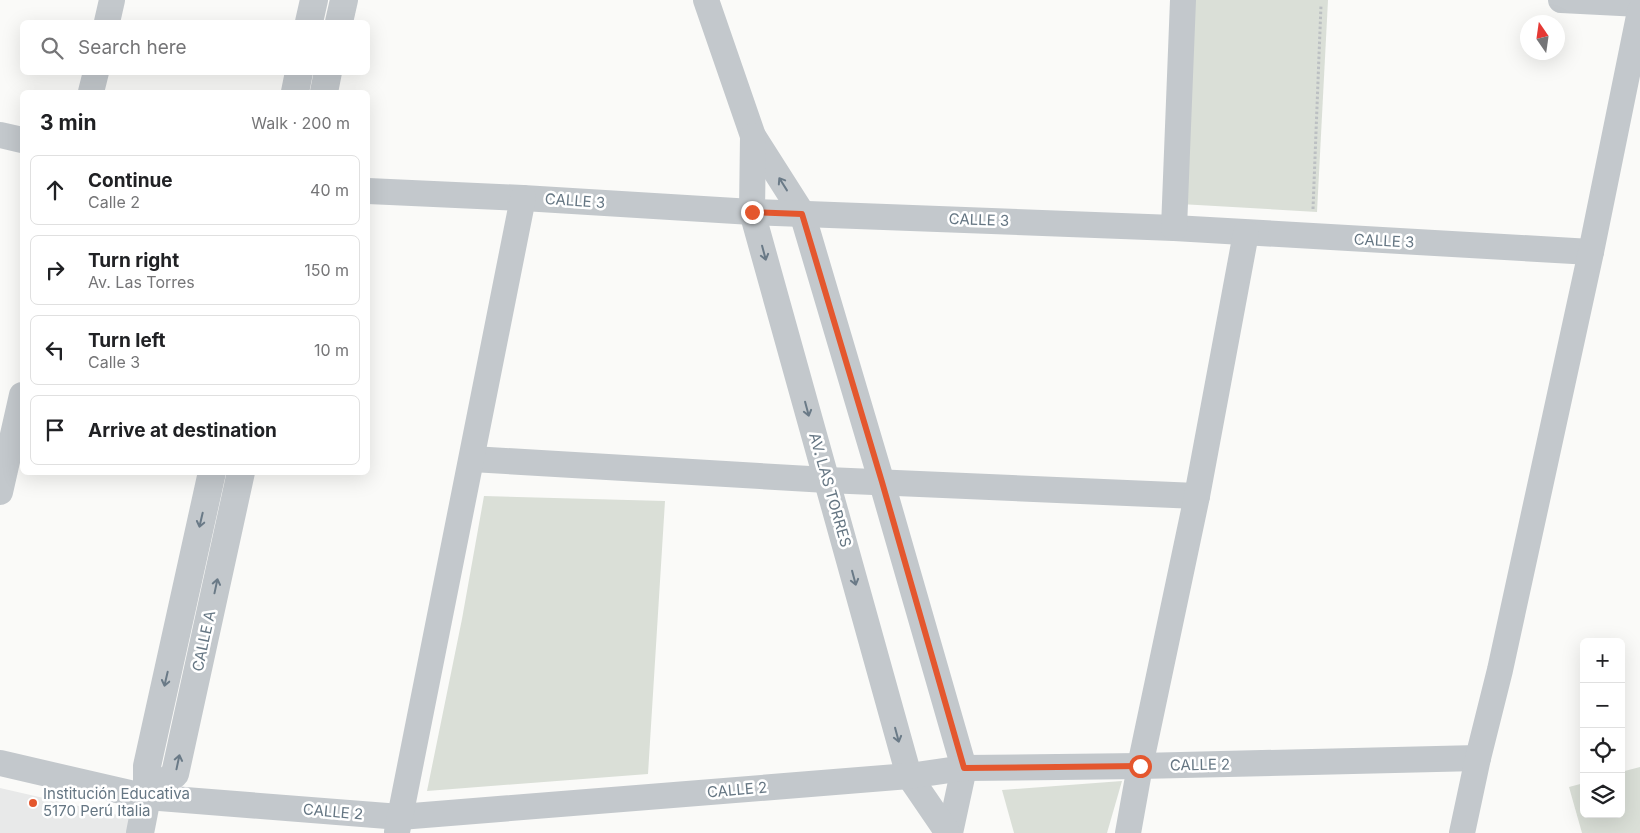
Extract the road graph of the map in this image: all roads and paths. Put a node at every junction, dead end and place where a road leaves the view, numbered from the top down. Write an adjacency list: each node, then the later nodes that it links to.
1 (112, 0): 10 (street)
2 (314, 0): 11 (street)
3 (344, 0): 12 (street)
4 (706, 0): 20 (street, AV. LAS TORRES)
5 (1183, 0): 27 (street)
6 (1561, 0): 7 (street)
7 (1640, 4)
8 (1321, 5): 24 (path)
9 (1640, 11): 29 (street)
10 (107, 20)
11 (309, 20)
12 (339, 20)
13 (95, 75): 16 (street)
14 (298, 75): 17 (street)
15 (327, 75): 18 (street)
16 (92, 90)
17 (295, 90)
18 (324, 90)
19 (0, 135): 21 (street)
20 (753, 136): 25 (street, AV. LAS TORRES); 26 (street, AV. LAS TORRES, one-way to 20)
21 (20, 140)
22 (370, 191): 23 (street, CALLE 3)
23 (523, 198): 25 (street, CALLE 3); 31 (street)
24 (1312, 209)
25 (752, 212): 26 (street, CALLE 3); 34 (street, AV. LAS TORRES, one-way to 34)
26 (802, 214): 27 (street, CALLE 3); 35 (street, AV. LAS TORRES)
27 (1174, 228): 28 (street, CALLE 3)
28 (1246, 233): 29 (street, CALLE 3); 37 (street)
29 (1590, 252): 38 (street)
30 (20, 403): 36 (street)
31 (472, 459): 34 (street); 44 (street)
32 (211, 475): 43 (street, CALLE A, one-way to 43)
33 (240, 475): 43 (street, CALLE A, one-way to 33)
34 (827, 480): 35 (street); 42 (street, AV. LAS TORRES, one-way to 42)
35 (882, 482): 37 (street); 41 (street, AV. LAS TORRES)
36 (0, 492)
37 (1197, 496): 40 (street)
38 (1478, 758): 40 (street, CALLE 2); 48 (street)
39 (0, 763): 43 (street, CALLE 2)
40 (1140, 766): 41 (street, CALLE 2); 47 (street)
41 (964, 768): 42 (street, CALLE 2); 46 (street, AV. LAS TORRES)
42 (909, 776): 44 (street, CALLE 2); 46 (street, AV. LAS TORRES)
43 (147, 797): 44 (street, CALLE 2); 45 (street, CALLE A)
44 (398, 825)
45 (140, 833)
46 (949, 833)
47 (1128, 833)
48 (1462, 833)

